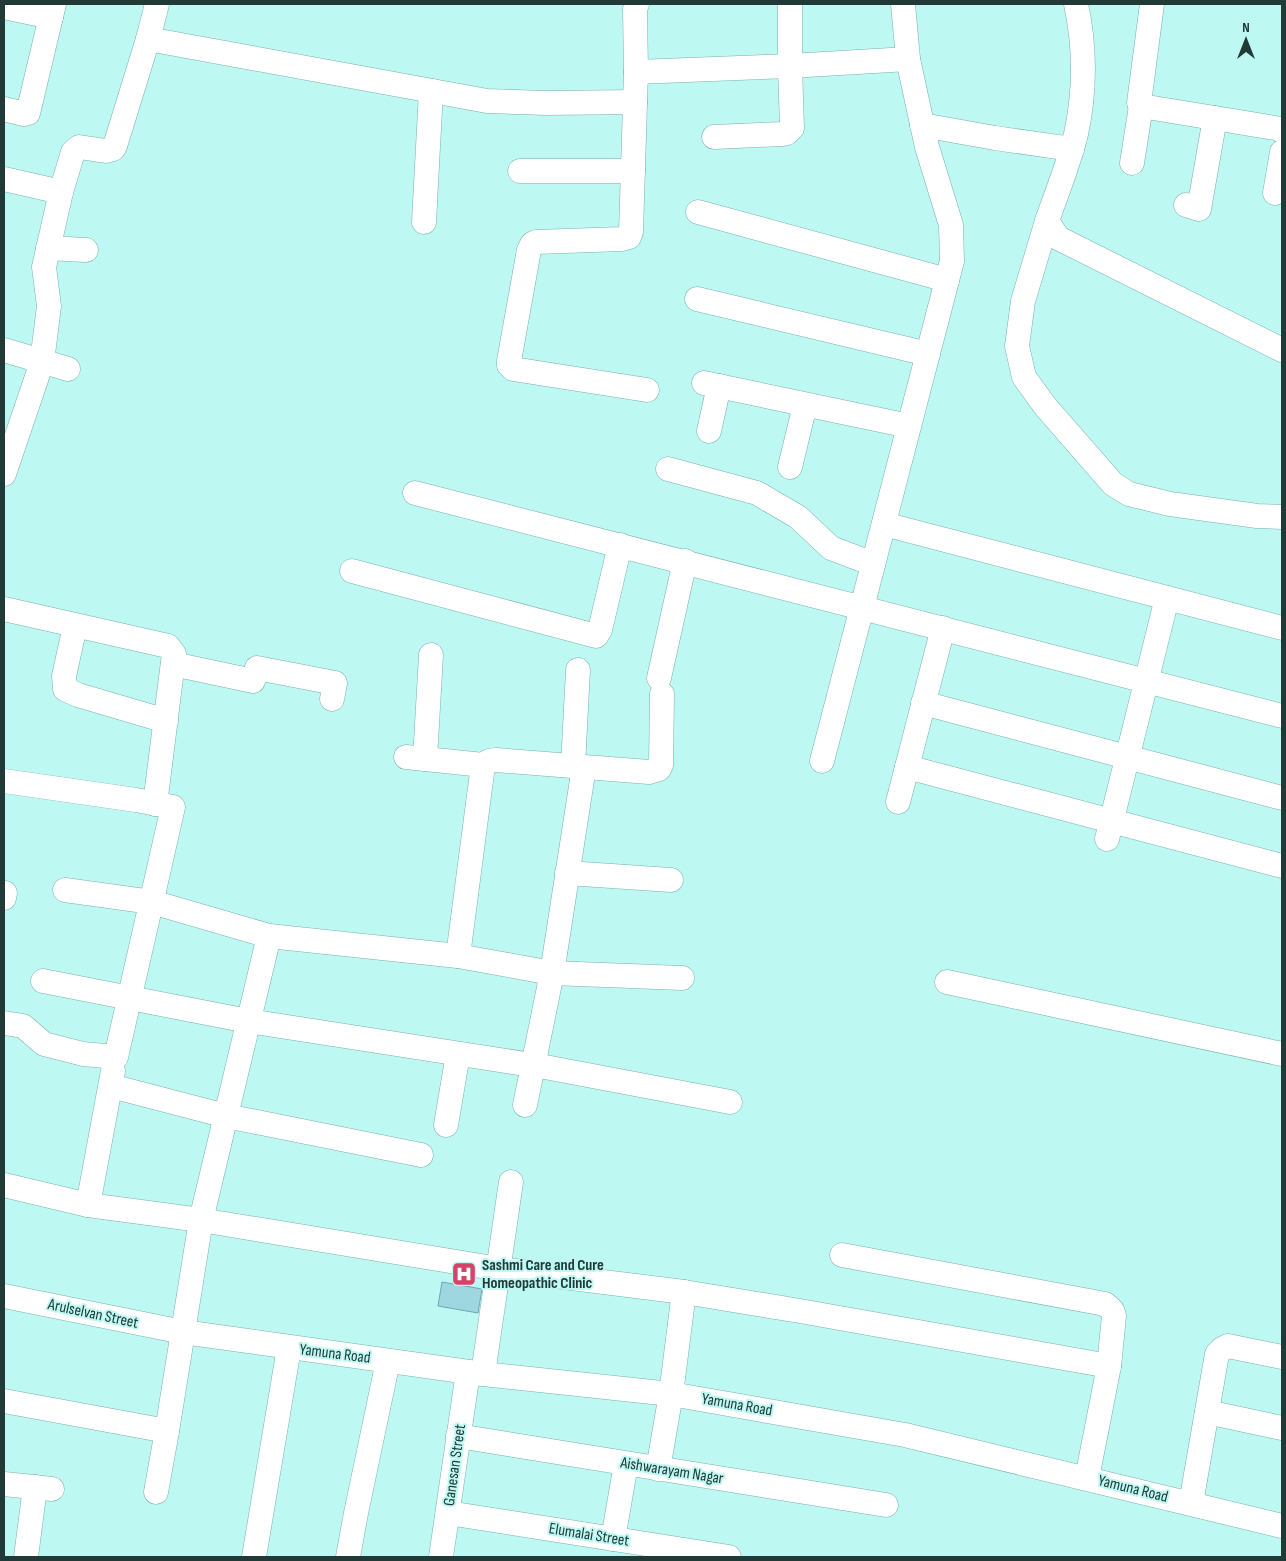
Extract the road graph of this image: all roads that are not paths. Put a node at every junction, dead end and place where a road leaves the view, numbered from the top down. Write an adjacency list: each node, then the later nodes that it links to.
1 (157, 4): 9 (street)
2 (637, 4): 12 (street)
3 (790, 4): 11 (street)
4 (903, 4): 10 (street)
5 (1076, 4): 21 (street)
6 (1152, 4): 15 (street)
7 (4, 7): 8 (street)
8 (52, 11): 16 (street)
9 (148, 39): 13 (street); 27 (street)
10 (908, 59): 11 (street); 18 (street)
11 (790, 66): 12 (street); 20 (street)
12 (636, 72): 14 (street)
13 (430, 91): 14 (street); 32 (street)
14 (635, 102): 25 (street)
15 (1141, 106): 17 (street); 23 (street)
16 (4, 110)
17 (1215, 118): 19 (street); 29 (street)
18 (922, 125): 21 (street); 35 (street)
19 (1282, 131)
20 (714, 137)
21 (1072, 149): 31 (street)
22 (1282, 152): 28 (street)
23 (1132, 163)
24 (520, 171): 25 (street)
25 (633, 171): 42 (street)
26 (4, 179): 27 (street)
27 (61, 192): 33 (street)
28 (1275, 193)
29 (1186, 205)
30 (698, 212): 35 (street)
31 (1047, 221): 38 (street); 50 (street)
32 (424, 222)
33 (48, 248): 34 (street); 40 (street)
34 (86, 250)
35 (947, 280): 39 (street)
36 (697, 299): 39 (street)
37 (4, 350): 40 (street)
38 (1282, 350)
39 (928, 354): 44 (street)
40 (42, 362): 41 (street); 46 (street)
41 (68, 369)
42 (647, 390)
43 (805, 405): 44 (street); 45 (street); 47 (street)
44 (909, 426): 51 (street)
45 (709, 431)
46 (5, 467)
47 (790, 467)
48 (668, 469): 54 (street)
49 (415, 493): 52 (street)
50 (1282, 517)
51 (884, 524): 54 (street); 56 (street)
52 (620, 545): 53 (street); 55 (street)
53 (685, 561): 57 (street); 73 (street)
54 (873, 564): 57 (street)
55 (352, 571)
56 (1167, 598): 61 (street); 65 (street)
57 (862, 606): 60 (street); 71 (street)
58 (4, 609): 59 (street)
59 (75, 626): 63 (street); 69 (street)
60 (943, 628): 65 (street); 67 (street)
61 (1282, 628)
62 (431, 654): 72 (street)
63 (173, 664): 66 (street); 69 (street)
64 (578, 670): 73 (street)
65 (1146, 682): 68 (street); 70 (street)
66 (332, 699)
67 (923, 703): 70 (street); 74 (street)
68 (1282, 716)
69 (166, 721): 78 (street)
70 (1128, 757): 76 (street); 79 (street)
71 (822, 761)
72 (484, 765): 73 (street); 86 (street)
73 (579, 766): 81 (street)
74 (907, 767): 77 (street); 79 (street)
75 (4, 781): 78 (street)
76 (1282, 798)
77 (898, 802)
78 (155, 804): 84 (street)
79 (1109, 830): 80 (street)
80 (1282, 866)
81 (567, 873): 82 (street); 87 (street)
82 (671, 880)
83 (66, 890): 84 (street)
84 (152, 902): 85 (street); 91 (street)
85 (269, 936): 86 (street); 92 (street)
86 (458, 956): 87 (street)
87 (552, 973): 88 (street); 97 (street)
88 (682, 978)
89 (43, 981): 91 (street)
90 (947, 982): 95 (street)
91 (130, 998): 92 (street); 96 (street)
92 (248, 1021): 94 (street); 101 (street)
93 (4, 1023): 96 (street)
94 (458, 1054): 97 (street); 102 (street)
95 (1282, 1054)
96 (116, 1057): 98 (street)
97 (533, 1065): 99 (street); 100 (street)
98 (111, 1086): 101 (street); 106 (street)
99 (730, 1102)
100 (525, 1105)
101 (226, 1116): 103 (street); 107 (street)
102 (446, 1125)
103 (421, 1155)
104 (511, 1182): 109 (street, Ganesan Street)
105 (4, 1185): 106 (street)
106 (88, 1205): 107 (street)
107 (201, 1220): 109 (street); 112 (street)
108 (842, 1254): 116 (street)
109 (499, 1269): 110 (street); 117 (street, Ganesan Street)
110 (684, 1292): 116 (street); 118 (street)
111 (4, 1296): 112 (street, Arulselvan Street)
112 (183, 1332): 113 (street, Yamuna Road); 122 (street)
113 (289, 1348): 115 (street, Yamuna Road); 135 (street)
114 (1282, 1357): 120 (street)
115 (388, 1361): 117 (street, Yamuna Road); 136 (street)
116 (1108, 1366): 126 (street)
117 (476, 1373): 118 (street, Yamuna Road); 123 (street, Ganesan Street)
118 (671, 1394): 125 (street); 126 (street, Yamuna Road)
119 (4, 1401): 122 (street)
120 (1207, 1412): 121 (street); 129 (street)
121 (1282, 1428)
122 (167, 1431): 128 (street)
123 (458, 1436): 124 (street, Aishwarayam Nagar); 131 (street, Ganesan Street)
124 (626, 1464): 125 (street, Aishwarayam Nagar); 133 (street)
125 (658, 1469): 130 (street, Aishwarayam Nagar)
126 (1087, 1478): 129 (street, Yamuna Road)
127 (4, 1484): 134 (street)
128 (156, 1492)
129 (1191, 1503): 132 (street, Yamuna Road)
130 (886, 1505)
131 (448, 1513): 133 (street, Elumalai Street); 137 (street, Ganesan Street)
132 (1282, 1526)
133 (613, 1539): 138 (street, Elumalai Street)
134 (26, 1557)
135 (254, 1557)
136 (348, 1557)
137 (441, 1557)
138 (729, 1557)

